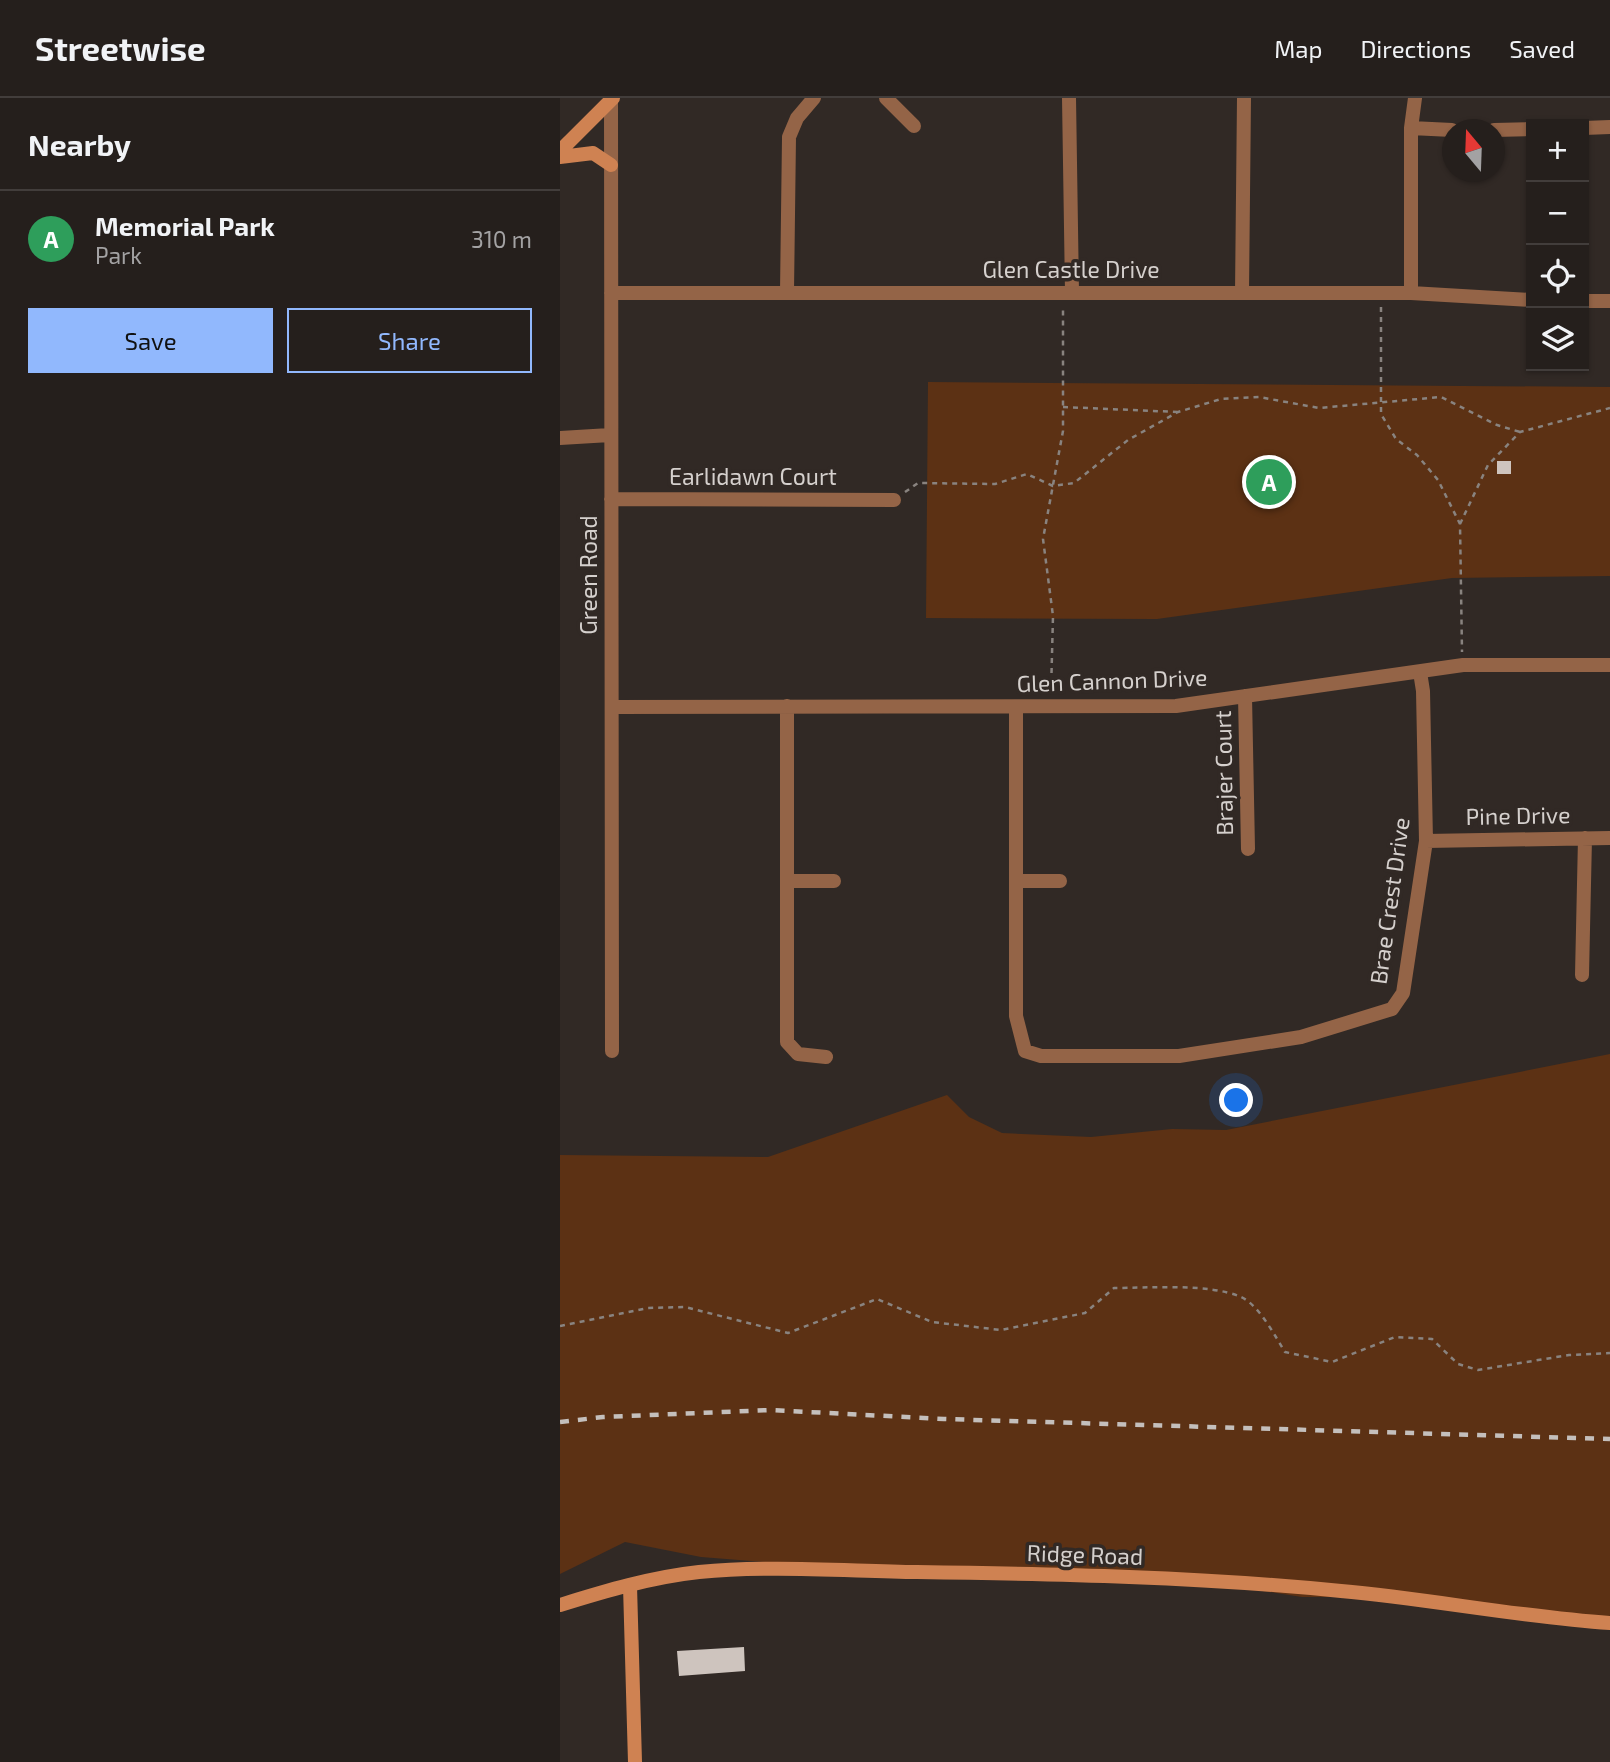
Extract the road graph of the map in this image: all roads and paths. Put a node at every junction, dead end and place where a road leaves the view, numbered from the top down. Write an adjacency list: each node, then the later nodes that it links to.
1 (814, 98): 17 (street)
2 (886, 98): 7 (street)
3 (1069, 98): 18 (street)
4 (1244, 98): 20 (street)
5 (1415, 98): 9 (street)
6 (612, 99): 14 (main road); 16 (street, Green Road)
7 (914, 126)
8 (1610, 127): 10 (street)
9 (1411, 128): 12 (street); 21 (street)
10 (1589, 128)
11 (1526, 129): 13 (street)
12 (1442, 130)
13 (1505, 130)
14 (560, 151)
15 (560, 157): 16 (main road)
16 (611, 165): 19 (street, Green Road)
17 (787, 292): 18 (street, Glen Castle Drive); 19 (street, Glen Castle Drive)
18 (1068, 292): 20 (street, Glen Castle Drive); 27 (path)
19 (611, 293): 31 (street, Green Road)
20 (1242, 293): 22 (street, Glen Castle Drive)
21 (1411, 293): 22 (street, Glen Castle Drive); 23 (street, Glen Castle Drive)
22 (1382, 294): 26 (path)
23 (1526, 300)
24 (1589, 301): 25 (street)
25 (1610, 301)
26 (1381, 402): 29 (path); 30 (path); 36 (path)
27 (1063, 407): 29 (path); 33 (path)
28 (1610, 408): 30 (path)
29 (1178, 412): 33 (path)
30 (1520, 432): 36 (path)
31 (610, 435): 32 (street); 34 (street, Green Road)
32 (560, 438)
33 (1053, 486): 35 (path); 43 (path)
34 (611, 499): 35 (street, Earlidawn Court); 42 (street, Green Road)
35 (894, 500)
36 (1460, 524): 37 (path)
37 (1463, 665): 38 (street, Glen Cannon Drive); 39 (street, Glen Cannon Drive)
38 (1610, 665)
39 (1420, 672): 40 (street, Glen Cannon Drive); 47 (street, Brae Crest Drive)
40 (1245, 696): 43 (street, Glen Cannon Drive); 48 (street, Brajer Court)
41 (787, 706): 42 (street, Glen Cannon Drive); 44 (street, Glen Cannon Drive); 49 (street)
42 (613, 707): 54 (street, Green Road)
43 (1051, 707): 44 (street, Glen Cannon Drive)
44 (1016, 708): 51 (street, Brae Crest Drive)
45 (1585, 838): 46 (street, Pine Drive); 47 (street, Pine Drive); 53 (street)
46 (1610, 838)
47 (1426, 841): 51 (street, Brae Crest Drive)
48 (1248, 849)
49 (788, 881): 50 (street); 55 (street)
50 (834, 881)
51 (1016, 881): 52 (street)
52 (1060, 881)
53 (1582, 975)
54 (612, 1051)
55 (826, 1057)
56 (560, 1325): 57 (path)
57 (1610, 1353)
58 (629, 1586): 59 (main road, Ridge Road); 60 (main road, Ridge Road); 61 (main road)
59 (560, 1605)
60 (1610, 1623)
61 (635, 1762)

